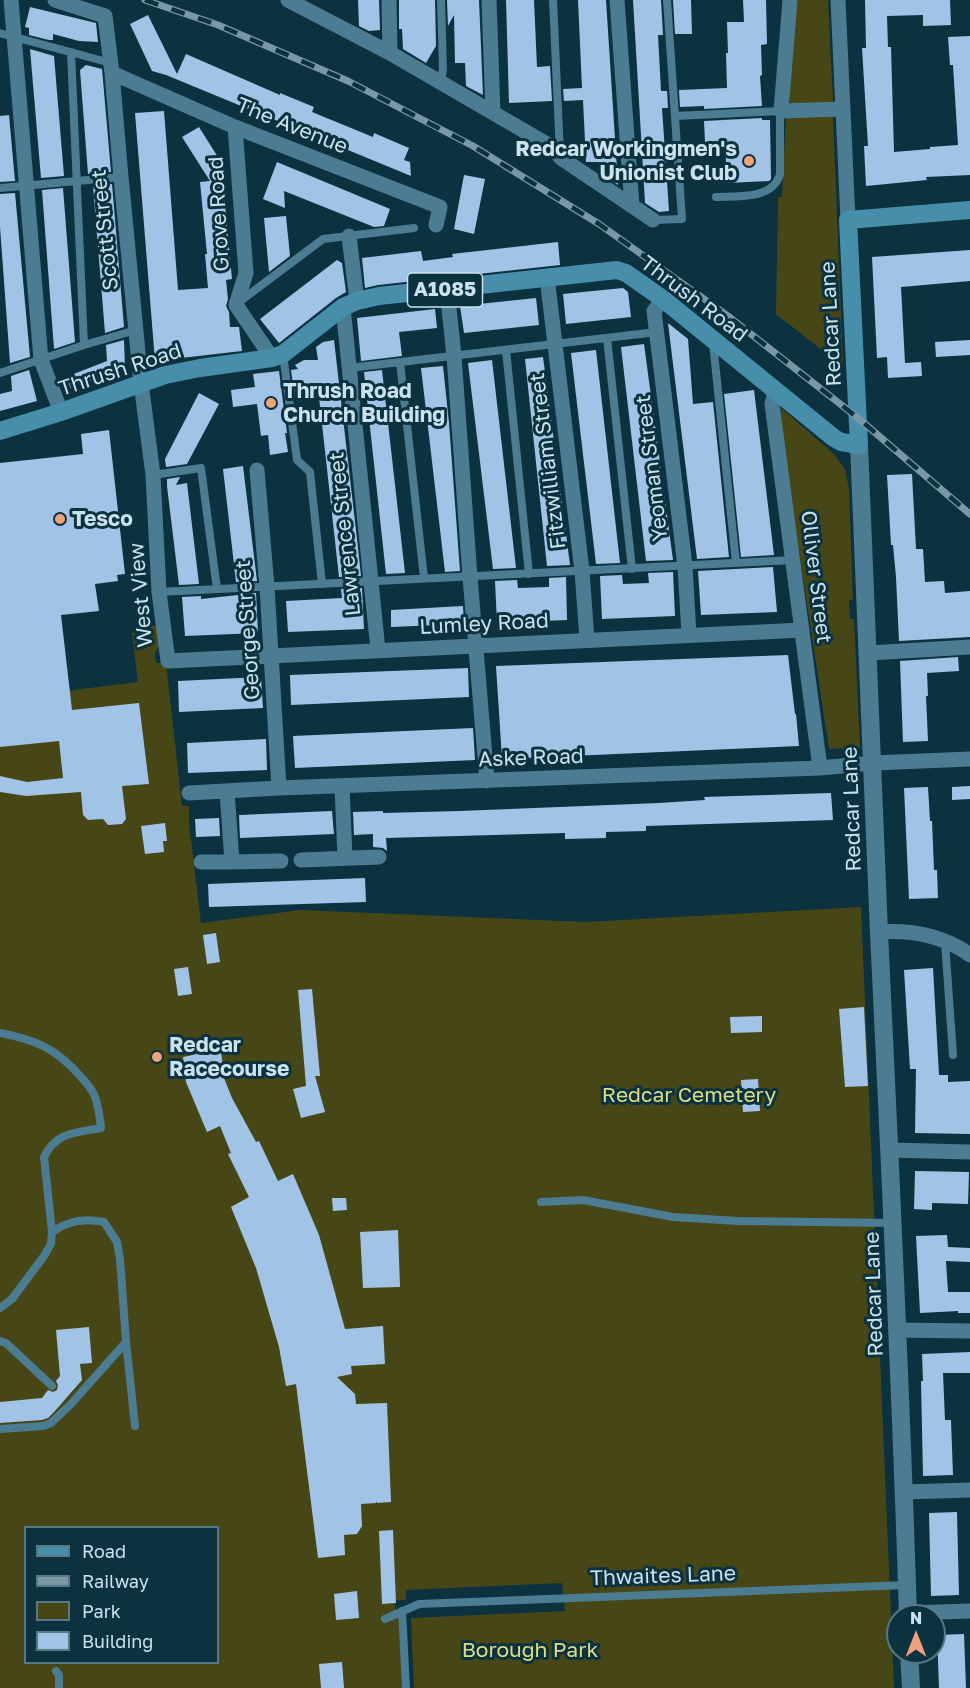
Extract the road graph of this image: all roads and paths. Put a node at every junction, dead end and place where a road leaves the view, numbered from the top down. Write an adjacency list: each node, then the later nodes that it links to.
1 (11, 0): 12 (street)
2 (55, 0): 15 (street, Scott Street)
3 (288, 0): 14 (street)
4 (389, 0): 14 (street)
5 (441, 0): 16 (lane)
6 (489, 0): 19 (street)
7 (553, 0): 22 (lane)
8 (617, 0): 28 (street)
9 (667, 0): 20 (lane)
10 (790, 0): 18 (street)
11 (838, 0): 17 (street, Redcar Lane)
12 (6, 35): 13 (lane); 25 (street)
13 (71, 52): 15 (lane); 24 (lane)
14 (390, 53): 16 (street)
15 (112, 68): 21 (street, The Avenue); 23 (street, Scott Street)
16 (441, 82): 19 (street)
17 (842, 109): 18 (street); 31 (street, Redcar Lane)
18 (782, 111): 20 (lane); 27 (lane)
19 (494, 112): 22 (street)
20 (675, 117): 30 (lane)
21 (235, 127): 32 (street, The Avenue); 39 (street, Grove Road)
22 (561, 158): 28 (street)
23 (121, 177): 24 (lane); 40 (street, Scott Street)
24 (77, 181): 25 (lane); 45 (lane)
25 (26, 186): 26 (lane); 49 (street)
26 (0, 188)
27 (716, 197)
28 (632, 206): 30 (street)
29 (970, 210): 31 (main road)
30 (653, 220)
31 (848, 220): 57 (main road, Redcar Lane)
32 (436, 225)
33 (414, 228): 34 (lane)
34 (349, 236): 38 (street, Lawrence Street); 39 (lane)
35 (547, 277): 36 (main road, Thrush Road / A1085); 37 (main road, Thrush Road / A1085); 44 (street, Fitzwilliam Street)
36 (447, 289): 38 (main road, Thrush Road / A1085); 48 (street)
37 (663, 299): 41 (street, Yeoman Street); 43 (main road, Thrush Road / A1085)
38 (350, 304): 47 (main road, Thrush Road / A1085); 51 (street, Lawrence Street)
39 (236, 305): 47 (street)
40 (136, 330): 45 (lane); 53 (street, Scott Street)
41 (657, 332): 42 (lane); 62 (street, Yeoman Street)
42 (608, 338): 44 (lane); 63 (lane)
43 (713, 339): 54 (main road, Thrush Road / A1085); 61 (lane)
44 (555, 344): 46 (lane); 64 (street, Fitzwilliam Street)
45 (84, 345): 49 (lane)
46 (506, 350): 48 (lane); 65 (lane)
47 (278, 356): 53 (main road, Thrush Road); 69 (lane)
48 (453, 356): 50 (lane); 66 (street)
49 (41, 360): 52 (lane); 55 (street)
50 (400, 362): 51 (lane); 67 (lane)
51 (349, 368): 68 (street, Lawrence Street)
52 (0, 373)
53 (141, 383): 55 (main road, Thrush Road); 59 (street, West View)
54 (774, 398): 57 (main road, Thrush Road / A1085); 60 (street, Olliver Street)
55 (61, 412): 56 (main road, Thrush Road)
56 (0, 431)
57 (859, 445): 79 (main road, Redcar Lane)
58 (257, 470): 70 (street, George Street)
59 (153, 475): 71 (lane); 72 (street, West View)
60 (793, 560): 61 (lane); 73 (street, Olliver Street)
61 (736, 563): 62 (lane)
62 (685, 566): 63 (lane); 74 (street, Yeoman Street)
63 (632, 569): 64 (lane)
64 (582, 571): 65 (lane); 75 (street, Fitzwilliam Street)
65 (529, 574): 66 (lane)
66 (470, 577): 67 (lane); 76 (street)
67 (424, 578): 68 (lane)
68 (372, 581): 69 (lane); 78 (street, Lawrence Street)
69 (322, 584): 70 (lane)
70 (267, 586): 71 (lane); 80 (street, George Street)
71 (217, 589): 72 (lane)
72 (159, 592): 81 (street, West View)
73 (802, 630): 74 (street, Lumley Road); 84 (street, Olliver Street)
74 (689, 635): 75 (street, Lumley Road)
75 (587, 640): 76 (street, Lumley Road)
76 (476, 646): 78 (street, Lumley Road); 85 (street)
77 (970, 647): 79 (street)
78 (378, 650): 80 (street, Lumley Road)
79 (869, 653): 83 (main road, Redcar Lane)
80 (271, 656): 81 (street, Lumley Road); 87 (street, George Street)
81 (168, 661)
82 (970, 759): 83 (street, Aske Road)
83 (873, 763): 84 (street, Aske Road); 96 (main road, Redcar Lane)
84 (820, 768): 85 (street, Aske Road)
85 (487, 781): 86 (street, Aske Road)
86 (342, 786): 87 (street, Aske Road); 91 (street)
87 (279, 788): 88 (street, Aske Road)
88 (226, 791): 89 (street, Aske Road); 95 (street)
89 (189, 793)
90 (379, 857): 91 (street)
91 (345, 858): 92 (street)
92 (301, 860)
93 (282, 861): 95 (street)
94 (201, 862): 95 (street)
95 (232, 862)
96 (879, 932): 97 (street); 101 (main road, Redcar Lane)
97 (945, 942): 98 (street); 100 (lane)
98 (970, 955)
99 (0, 1033): 105 (lane)
100 (952, 1055)
101 (890, 1150): 102 (street); 104 (main road, Redcar Lane)
102 (970, 1152)
103 (541, 1202): 104 (lane)
104 (893, 1223): 107 (main road, Redcar Lane)
105 (52, 1232): 106 (lane); 110 (lane)
106 (0, 1308)
107 (897, 1330): 108 (street); 115 (main road, Redcar Lane)
108 (970, 1331)
109 (0, 1341): 111 (lane)
110 (126, 1342): 112 (lane); 113 (lane)
111 (52, 1386)
112 (135, 1426)
113 (0, 1429)
114 (970, 1490): 115 (street)
115 (904, 1492): 116 (main road, Redcar Lane)
116 (907, 1585): 117 (main road, Redcar Lane); 118 (lane, Thwaites Lane)
117 (908, 1604)
118 (402, 1611): 121 (lane, Thwaites Lane); 125 (lane)
119 (970, 1611): 120 (street)
120 (946, 1613)
121 (385, 1619)
122 (910, 1664): 126 (main road)
123 (56, 1671): 124 (lane)
124 (59, 1688)
125 (406, 1688)
126 (911, 1688)

